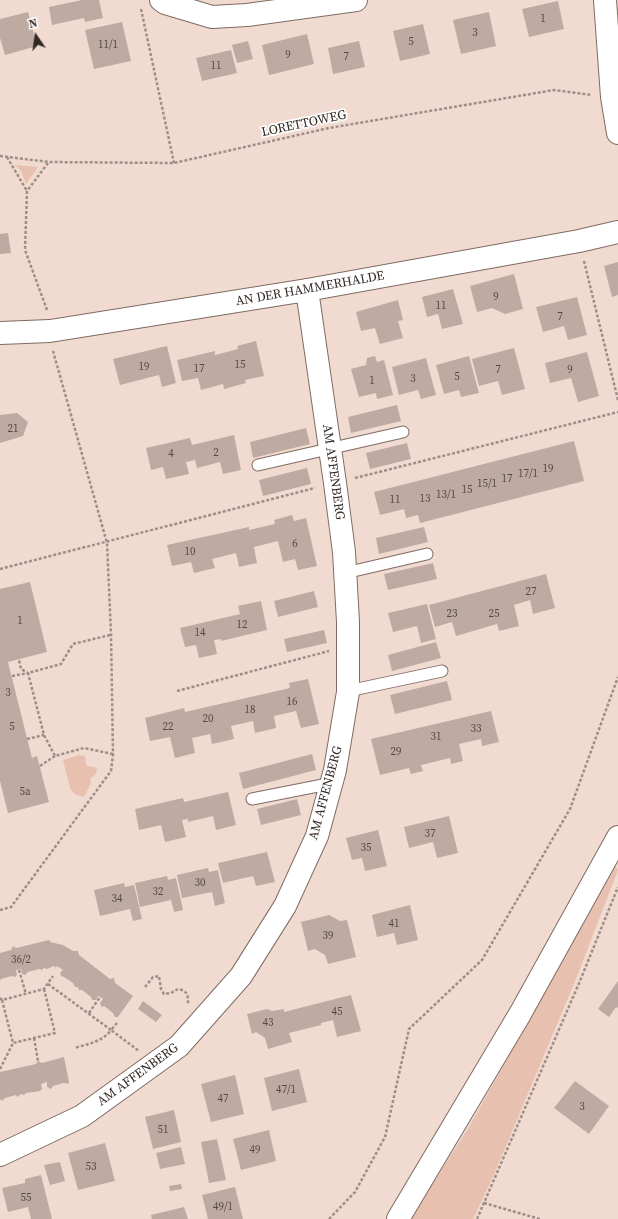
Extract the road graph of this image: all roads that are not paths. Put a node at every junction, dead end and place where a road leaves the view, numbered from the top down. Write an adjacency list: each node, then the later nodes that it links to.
1 (356, 0): 3 (street)
2 (606, 0): 4 (street)
3 (151, 4)
4 (614, 89): 5 (street)
5 (618, 133)
6 (618, 232): 7 (street, AN DER HAMMERHALDE)
7 (307, 290): 8 (street, AN DER HAMMERHALDE); 10 (street, AM AFFENBERG)
8 (0, 333)
9 (403, 432): 10 (lane)
10 (330, 448): 11 (lane); 13 (street, AM AFFENBERG)
11 (258, 465)
12 (427, 554): 13 (lane)
13 (345, 573): 15 (street, AM AFFENBERG)
14 (442, 671): 15 (lane)
15 (348, 691): 16 (street, AM AFFENBERG)
16 (331, 784): 17 (lane); 19 (street, AM AFFENBERG)
17 (252, 800)
18 (618, 837): 20 (street)
19 (0, 1155)
20 (398, 1219)

